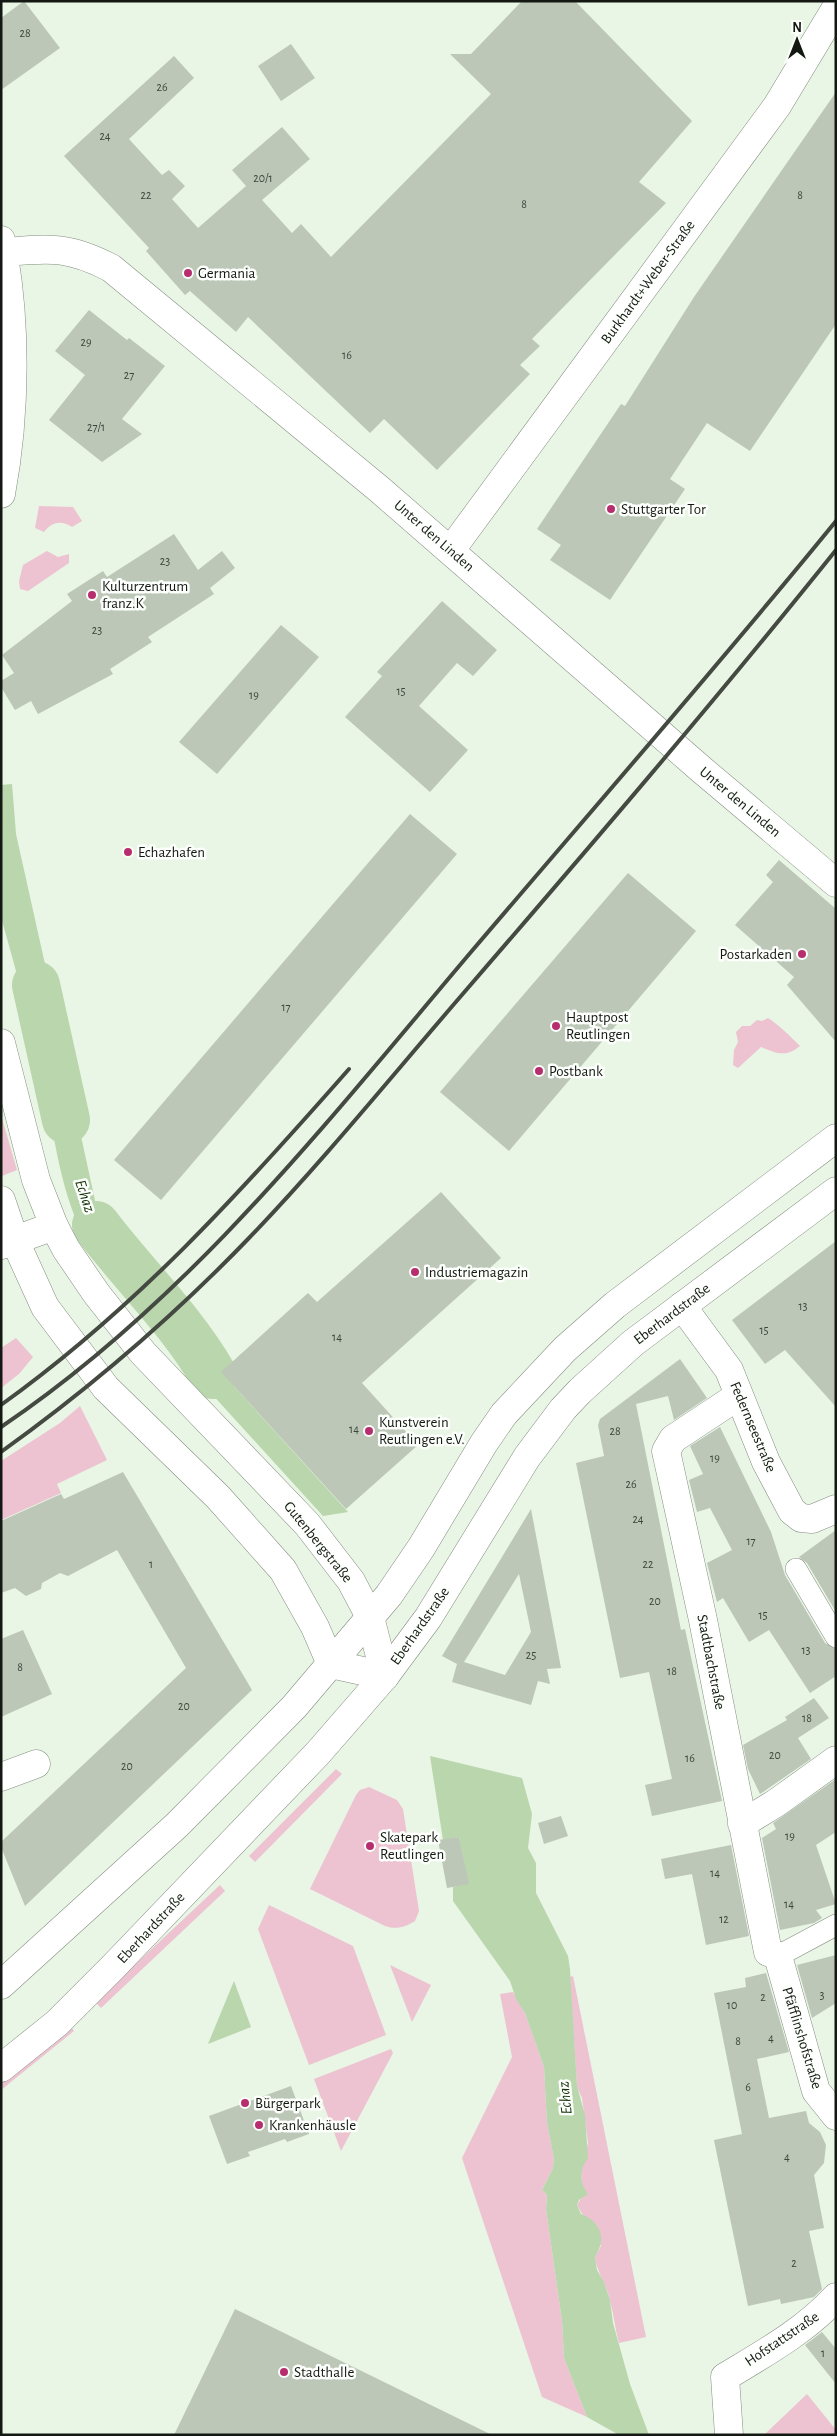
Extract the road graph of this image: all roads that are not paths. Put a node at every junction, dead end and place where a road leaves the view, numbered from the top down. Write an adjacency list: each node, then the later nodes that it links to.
1 (836, 8): 4 (main road, Burkhardt+Weber-Straße)
2 (2, 246): 3 (main road, Unter den Linden); 4 (main road, Unter den Linden)
3 (1, 494)
4 (451, 550): 5 (main road, Unter den Linden)
5 (836, 883)
6 (1, 1043): 10 (main road, Gutenbergstraße)
7 (836, 1138): 16 (main road)
8 (836, 1191): 12 (main road, Eberhardstraße)
9 (1, 1200): 11 (main road)
10 (54, 1226): 11 (main road); 16 (main road, Gutenbergstraße)
11 (8, 1243): 18 (main road)
12 (682, 1306): 13 (main road, Federnseestraße); 19 (main road, Eberhardstraße)
13 (738, 1396): 14 (main road, Federnseestraße); 23 (main road, Stadtbachstraße)
14 (836, 1509)
15 (796, 1569): 17 (street)
16 (370, 1617): 18 (main road); 19 (main road, Gutenbergstraße)
17 (836, 1637)
18 (331, 1664): 19 (main road); 26 (main road)
19 (385, 1676): 27 (main road, Eberhardstraße)
20 (836, 1760): 23 (main road)
21 (36, 1764): 22 (main road)
22 (1, 1777)
23 (742, 1824): 25 (main road, Stadtbachstraße)
24 (836, 1925): 25 (street)
25 (778, 1956): 28 (main road, Pfäfflinshofstraße)
26 (1, 1985)
27 (1, 2068)
28 (836, 2116)
29 (836, 2298): 30 (main road, Hofstattstraße)
30 (729, 2435)

